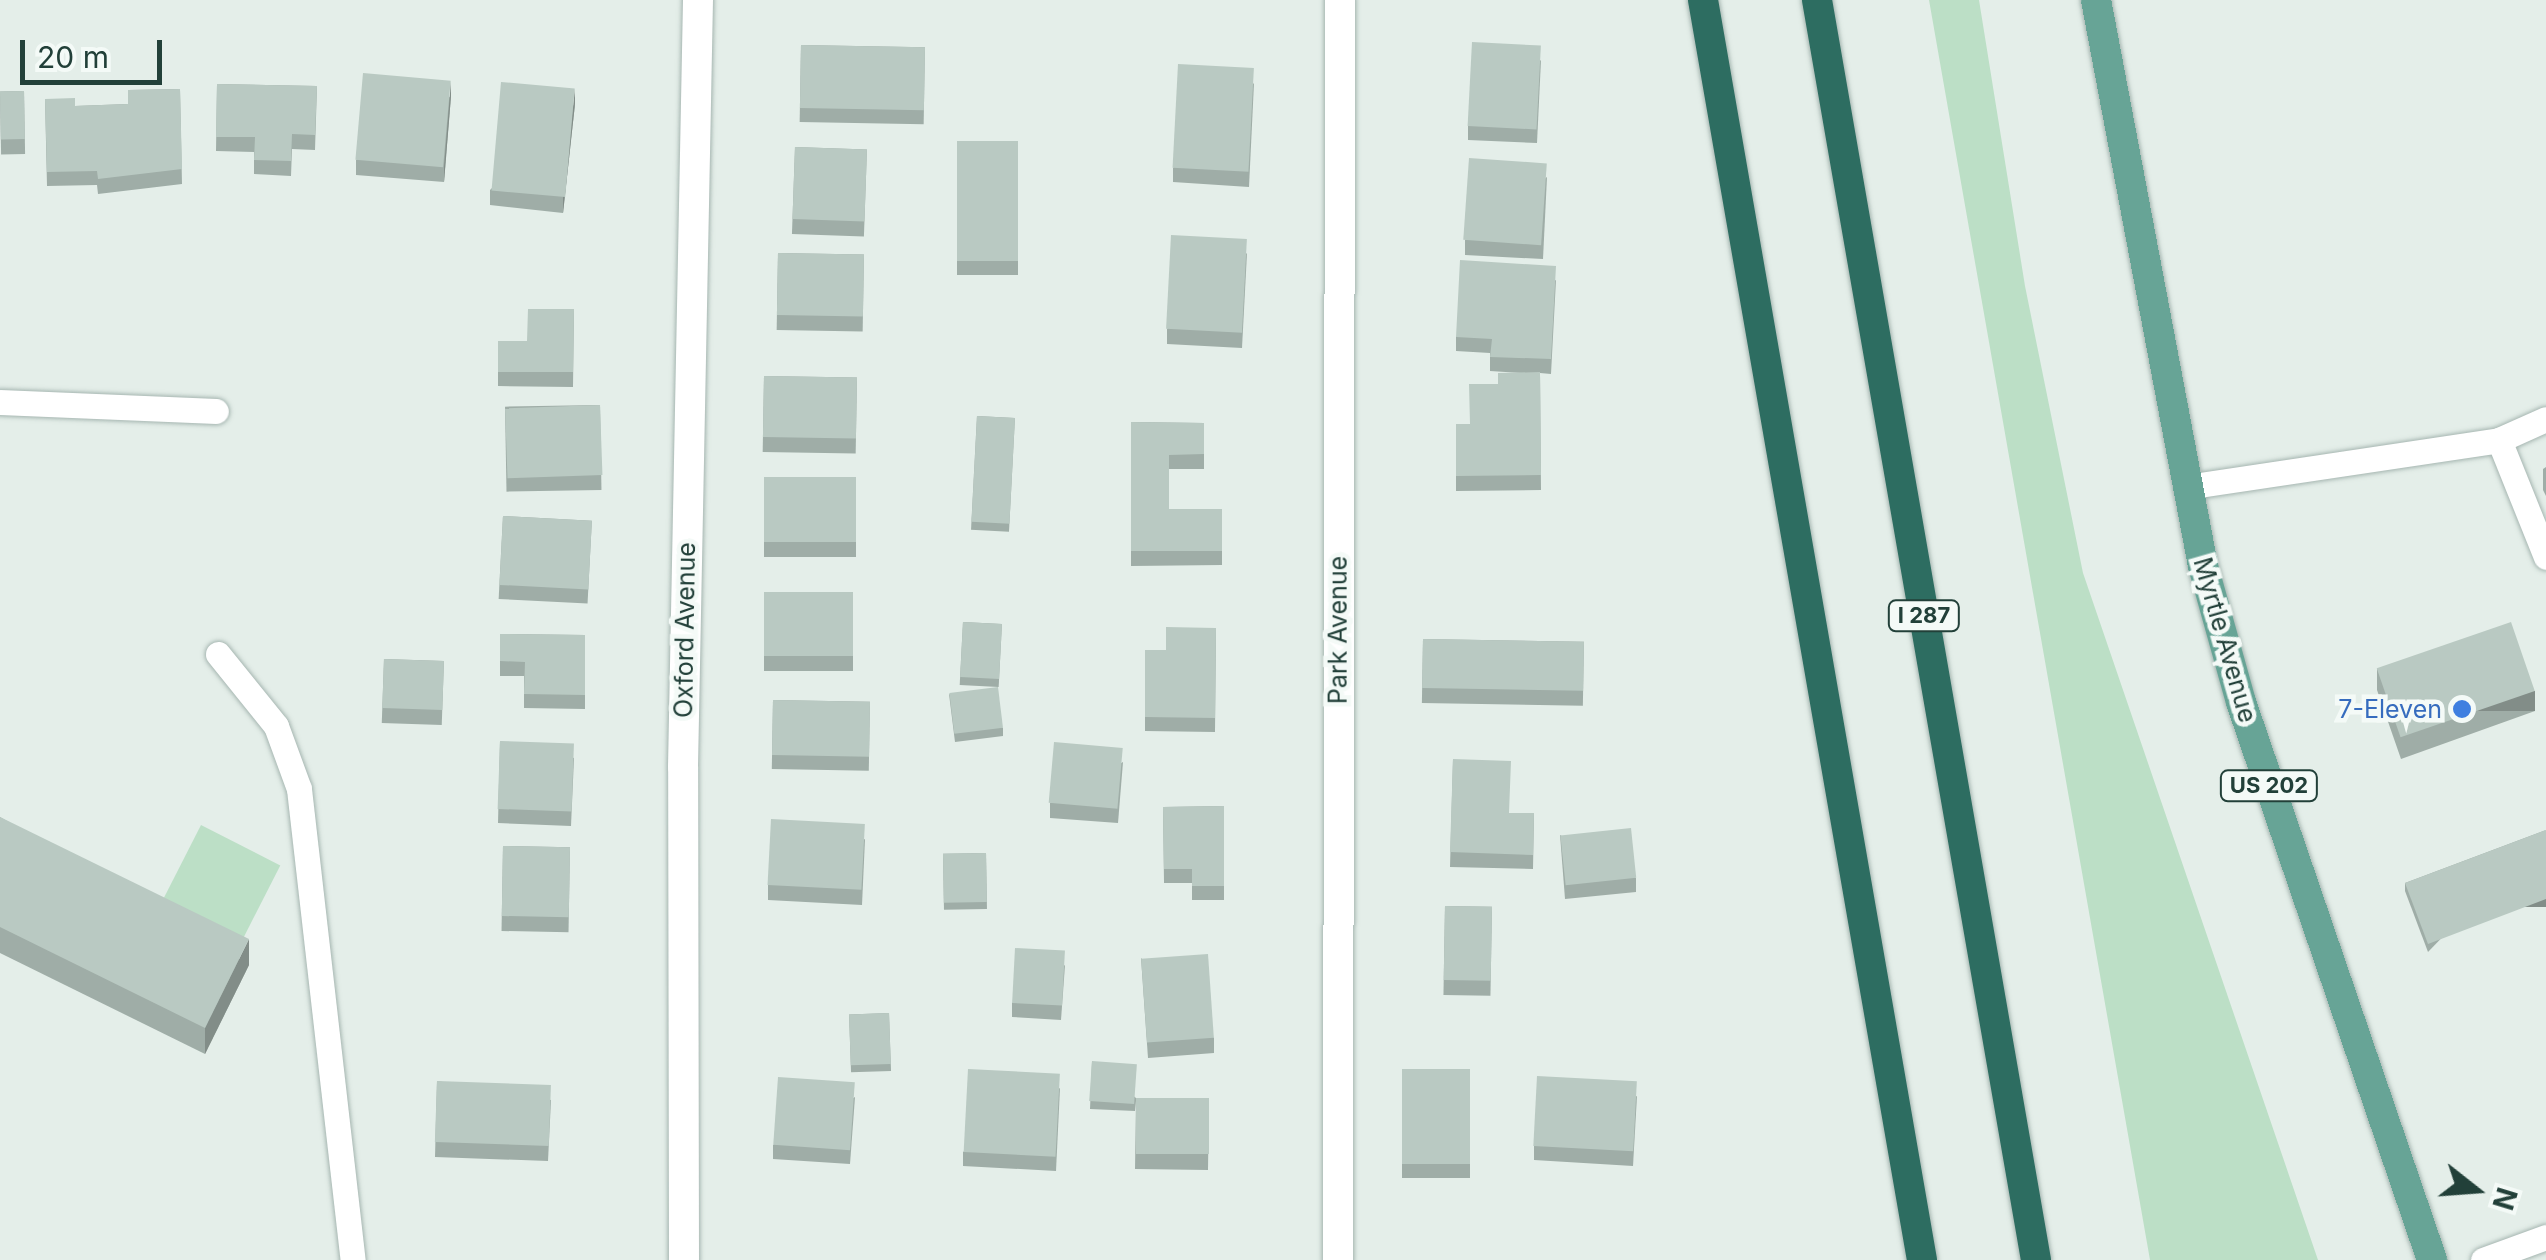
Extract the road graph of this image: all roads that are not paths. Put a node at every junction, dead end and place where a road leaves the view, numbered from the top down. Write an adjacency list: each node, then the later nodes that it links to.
1 (698, 0): 17 (street, Oxford Avenue)
2 (1340, 0): 18 (street, Park Avenue)
3 (1703, 0): 14 (highway)
4 (1816, 0): 15 (highway, I 287)
5 (2096, 0): 10 (main road, Myrtle Avenue / US 202)
6 (0, 402): 7 (lane)
7 (216, 411)
8 (2546, 420): 9 (lane)
9 (2499, 440): 10 (lane); 11 (lane)
10 (2186, 487): 19 (main road, Myrtle Avenue / US 202)
11 (2546, 557)
12 (218, 654): 16 (lane)
13 (2546, 1237): 20 (lane)
14 (1920, 1246)
15 (2034, 1246)
16 (353, 1260)
17 (684, 1260)
18 (1338, 1260)
19 (2432, 1260)
20 (2483, 1260)

